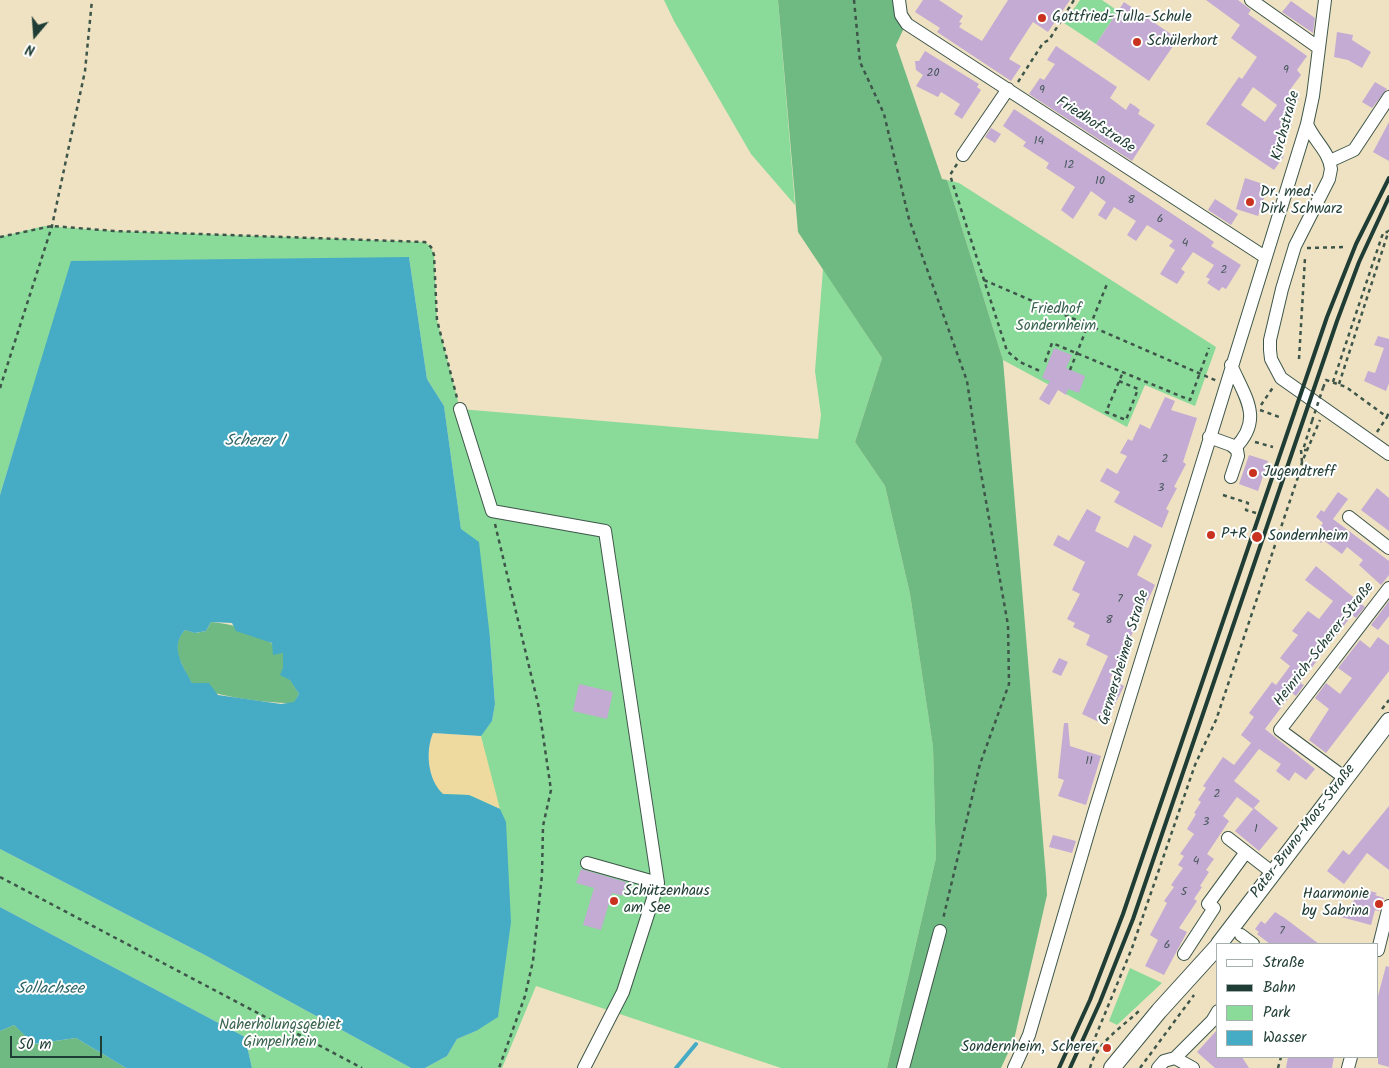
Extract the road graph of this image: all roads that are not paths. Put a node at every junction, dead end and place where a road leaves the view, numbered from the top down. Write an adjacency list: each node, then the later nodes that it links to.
1 (899, 0): 5 (street, Friedhofstraße)
2 (1251, 0): 4 (street)
3 (1324, 0): 4 (street, Kirchstraße)
4 (1319, 48): 7 (street, Kirchstraße)
5 (1010, 90): 8 (street); 10 (street, Friedhofstraße)
6 (1389, 97): 9 (street)
7 (1307, 124): 9 (street); 10 (street, Kirchstraße)
8 (963, 154)
9 (1330, 161): 15 (street)
10 (1264, 257): 11 (street, Germersheimer Straße)
11 (1231, 365): 13 (street, Germersheimer Straße); 14 (street)
12 (460, 409): 26 (street)
13 (1209, 437): 14 (street); 39 (street, Germersheimer Straße)
14 (1235, 448): 16 (street)
15 (1389, 454)
16 (1231, 477)
17 (1349, 517): 18 (street)
18 (1389, 548)
19 (1389, 588): 21 (street, Heinrich-Scherer-Straße)
20 (1389, 721): 21 (main road, Pater-Bruno-Moos-Straße)
21 (1345, 778): 25 (main road, Pater-Bruno-Moos-Straße)
22 (1228, 838): 23 (street)
23 (1246, 852): 25 (street); 34 (street)
24 (587, 863): 26 (street)
25 (1273, 873): 30 (main road, Pater-Bruno-Moos-Straße)
26 (658, 883): 37 (street)
27 (1389, 906): 32 (street)
28 (940, 931): 38 (street)
29 (1240, 935): 31 (street)
30 (1220, 943)
31 (1252, 943)
32 (1379, 946)
33 (1216, 947): 40 (main road, Pater-Bruno-Moos-Straße)
34 (1184, 954)
35 (1216, 1014): 36 (street)
36 (1175, 1058): 41 (street); 42 (street)
37 (584, 1068)
38 (903, 1068)
39 (1014, 1068)
40 (1112, 1068)
41 (1158, 1068)
42 (1193, 1068)

